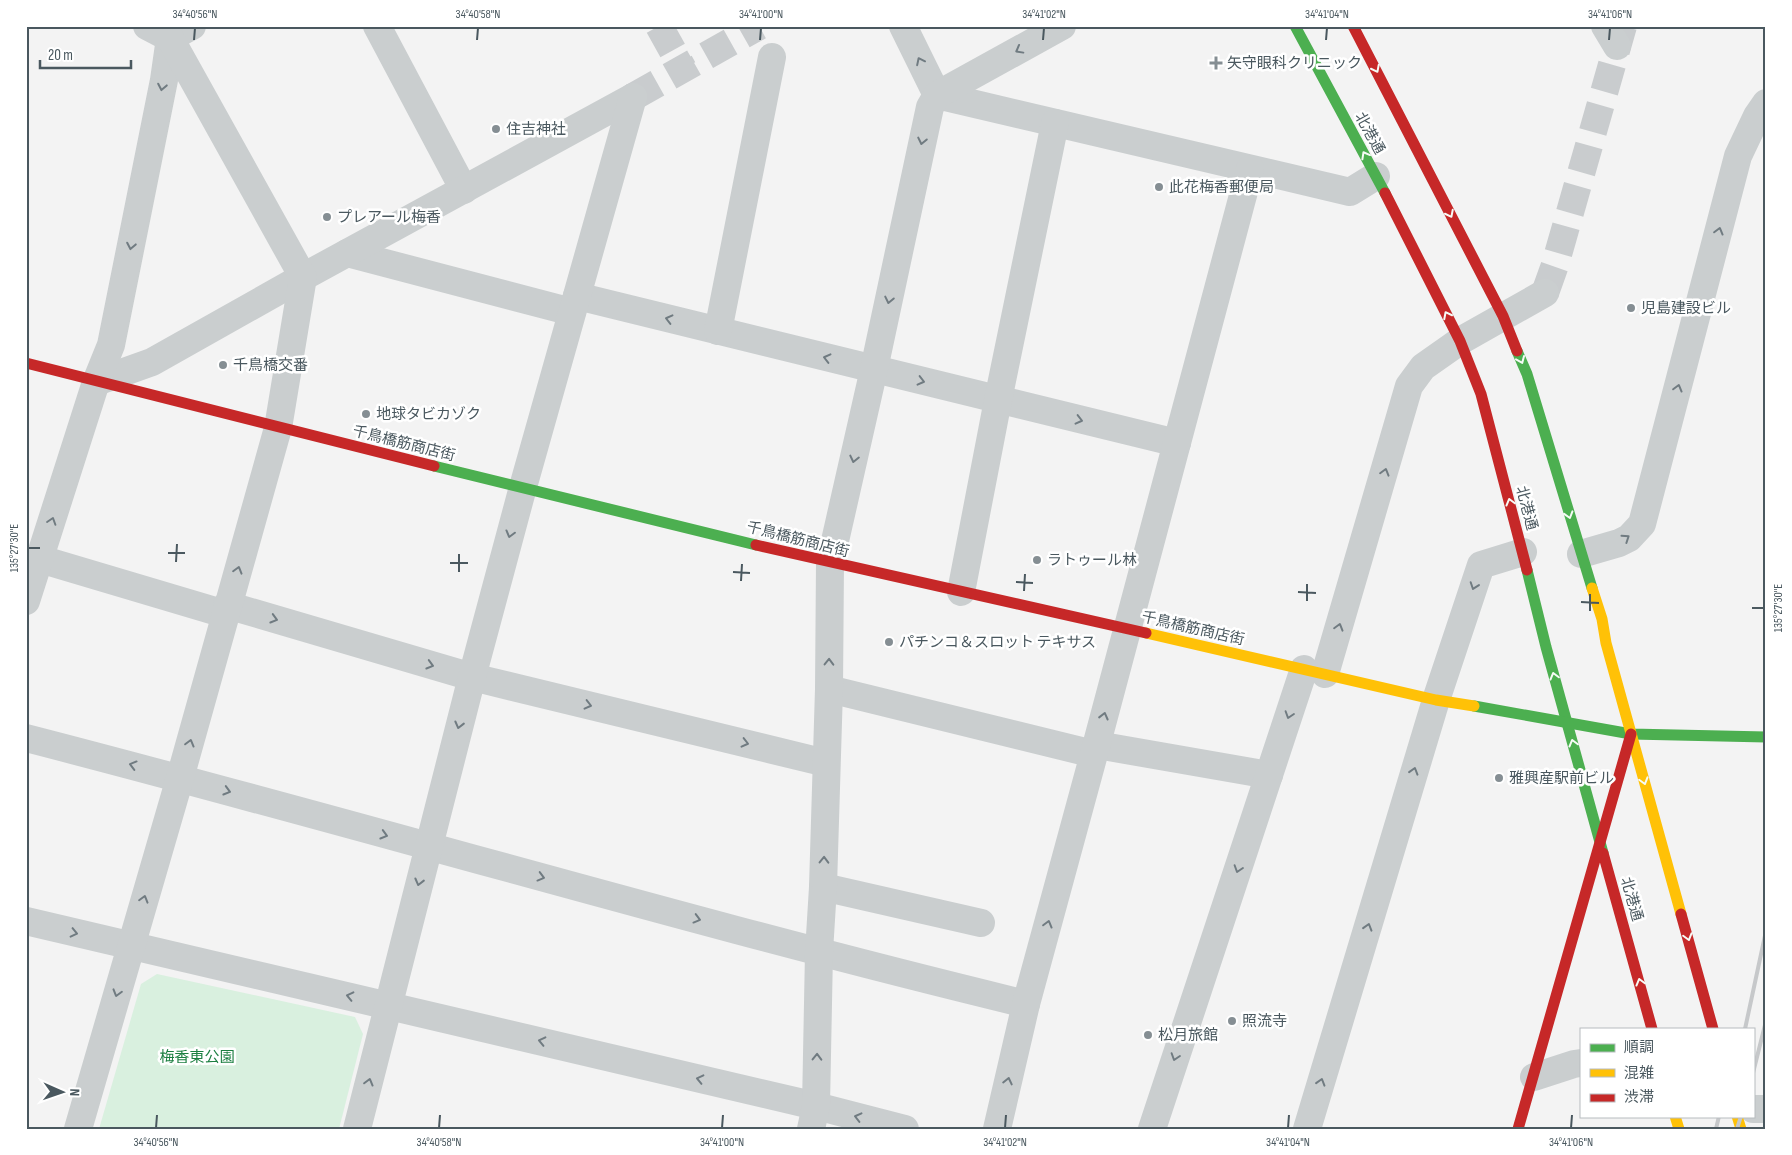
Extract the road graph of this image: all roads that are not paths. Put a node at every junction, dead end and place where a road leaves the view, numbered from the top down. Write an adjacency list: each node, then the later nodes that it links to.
1 (377, 26): 13 (street)
2 (903, 26): 8 (street, one-way to 2)
3 (1062, 26): 8 (street, one-way to 8)
4 (1294, 26): 12 (street, 北港通, one-way to 4)
5 (1353, 26): 18 (street, one-way to 18)
6 (170, 30): 15 (street); 23 (street, one-way to 23)
7 (772, 57): 19 (street)
8 (937, 95): 10 (street); 22 (street, one-way to 22)
9 (1766, 103): 29 (street, one-way to 9)
10 (1055, 123): 11 (street); 24 (street)
11 (1250, 169): 12 (street); 26 (street)
12 (1376, 176): 20 (street, 北港通, one-way to 12)
13 (464, 190): 14 (street); 17 (street)
14 (347, 253): 15 (street); 17 (street)
15 (303, 277): 23 (street); 25 (street)
16 (1545, 293): 18 (street)
17 (575, 304): 19 (street, one-way to 17); 27 (street)
18 (1503, 316): 20 (street); 29 (street, one-way to 29)
19 (718, 331): 22 (street, one-way to 19)
20 (1460, 341): 28 (street, 北港通, one-way to 20); 36 (street, one-way to 20)
21 (26, 362): 23 (street, 千鳥橋筋商店街)
22 (874, 369): 24 (street, one-way to 24); 31 (street, one-way to 31)
23 (96, 382): 25 (street, 千鳥橋筋商店街); 30 (street, one-way to 23)
24 (998, 400): 26 (street, one-way to 26); 32 (street)
25 (278, 428): 27 (street, 千鳥橋筋商店街); 34 (street, one-way to 25)
26 (1177, 443): 35 (street)
27 (523, 487): 31 (street, 千鳥橋筋商店街); 37 (street, one-way to 37)
28 (1523, 552): 39 (street, one-way to 39); 40 (street, 北港通, one-way to 28)
29 (1581, 554): 41 (street)
30 (40, 559): 33 (street); 34 (street)
31 (830, 563): 32 (street, 千鳥橋筋商店街); 38 (street, one-way to 31)
32 (960, 592): 35 (street, 千鳥橋筋商店街)
33 (26, 601)
34 (226, 610): 37 (street, one-way to 37); 47 (street, one-way to 34)
35 (1127, 628): 36 (street, 千鳥橋筋商店街); 44 (street, one-way to 35)
36 (1315, 671): 39 (street, 千鳥橋筋商店街); 46 (street, one-way to 46)
37 (472, 677): 45 (street, one-way to 45); 49 (street, one-way to 49)
38 (829, 689): 44 (street); 45 (street)
39 (1436, 700): 40 (street, 千鳥橋筋商店街); 67 (street, one-way to 39)
40 (1567, 723): 41 (street, 千鳥橋筋商店街); 48 (street, 北港通, one-way to 40)
41 (1631, 734): 42 (street, 千鳥橋筋商店街); 48 (street); 58 (street, one-way to 58)
42 (1766, 737)
43 (26, 738): 47 (street, one-way to 43)
44 (1096, 750): 46 (street); 55 (street, one-way to 44)
45 (826, 763): 50 (street, one-way to 45)
46 (1269, 775): 66 (street, one-way to 66)
47 (180, 778): 49 (street, one-way to 49); 53 (street, one-way to 47)
48 (1599, 841): 57 (street, 北港通, one-way to 48); 60 (street)
49 (428, 846): 54 (street, one-way to 54); 56 (street, one-way to 56)
50 (823, 887): 52 (street); 54 (street)
51 (26, 922): 53 (street, one-way to 53)
52 (981, 924)
53 (130, 946): 56 (street, one-way to 53); 62 (street, one-way to 62)
54 (819, 952): 55 (street); 61 (street, one-way to 54)
55 (1026, 1004): 65 (street, one-way to 55)
56 (389, 1006): 61 (street, one-way to 56); 63 (street, one-way to 56)
57 (1652, 1028)
58 (1713, 1028)
59 (1580, 1063): 60 (street)
60 (1534, 1077): 68 (street)
61 (813, 1117): 64 (street, one-way to 61)
62 (78, 1129)
63 (357, 1129)
64 (906, 1129)
65 (998, 1129)
66 (1152, 1129)
67 (1307, 1129)
68 (1518, 1129)

